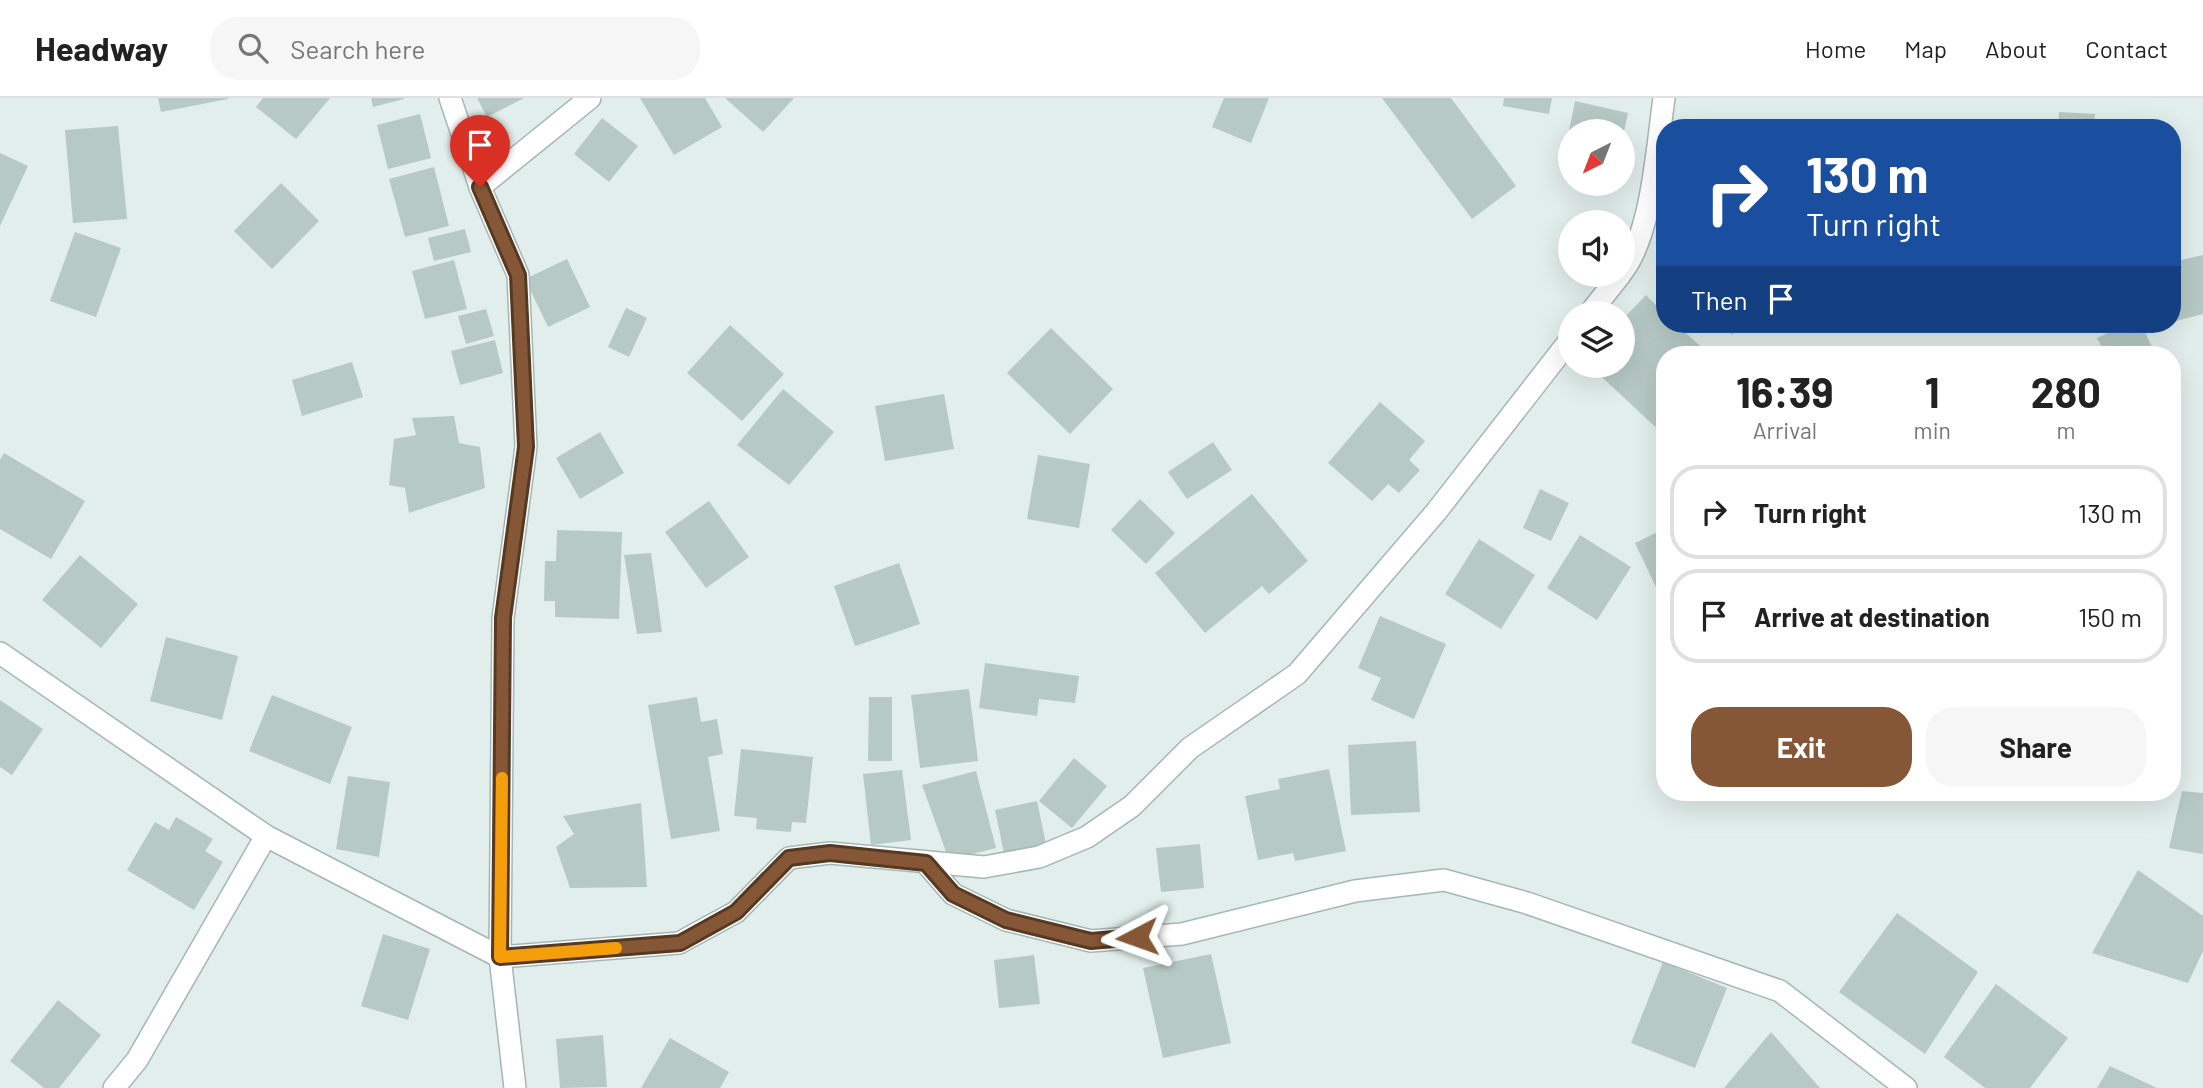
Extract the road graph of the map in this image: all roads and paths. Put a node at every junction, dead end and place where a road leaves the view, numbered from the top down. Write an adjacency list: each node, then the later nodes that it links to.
1 (450, 98): 6 (street)
2 (590, 98): 6 (street)
3 (1664, 98): 4 (street)
4 (1661, 119)
5 (1656, 150): 7 (street)
6 (480, 187): 14 (street)
7 (1635, 246)
8 (1610, 287): 9 (street)
9 (1599, 301)
10 (1558, 355): 13 (street)
11 (0, 653): 12 (street)
12 (266, 836): 14 (street); 15 (street)
13 (926, 863): 14 (street); 17 (street)
14 (500, 957): 16 (street)
15 (114, 1088)
16 (515, 1088)
17 (1906, 1088)

